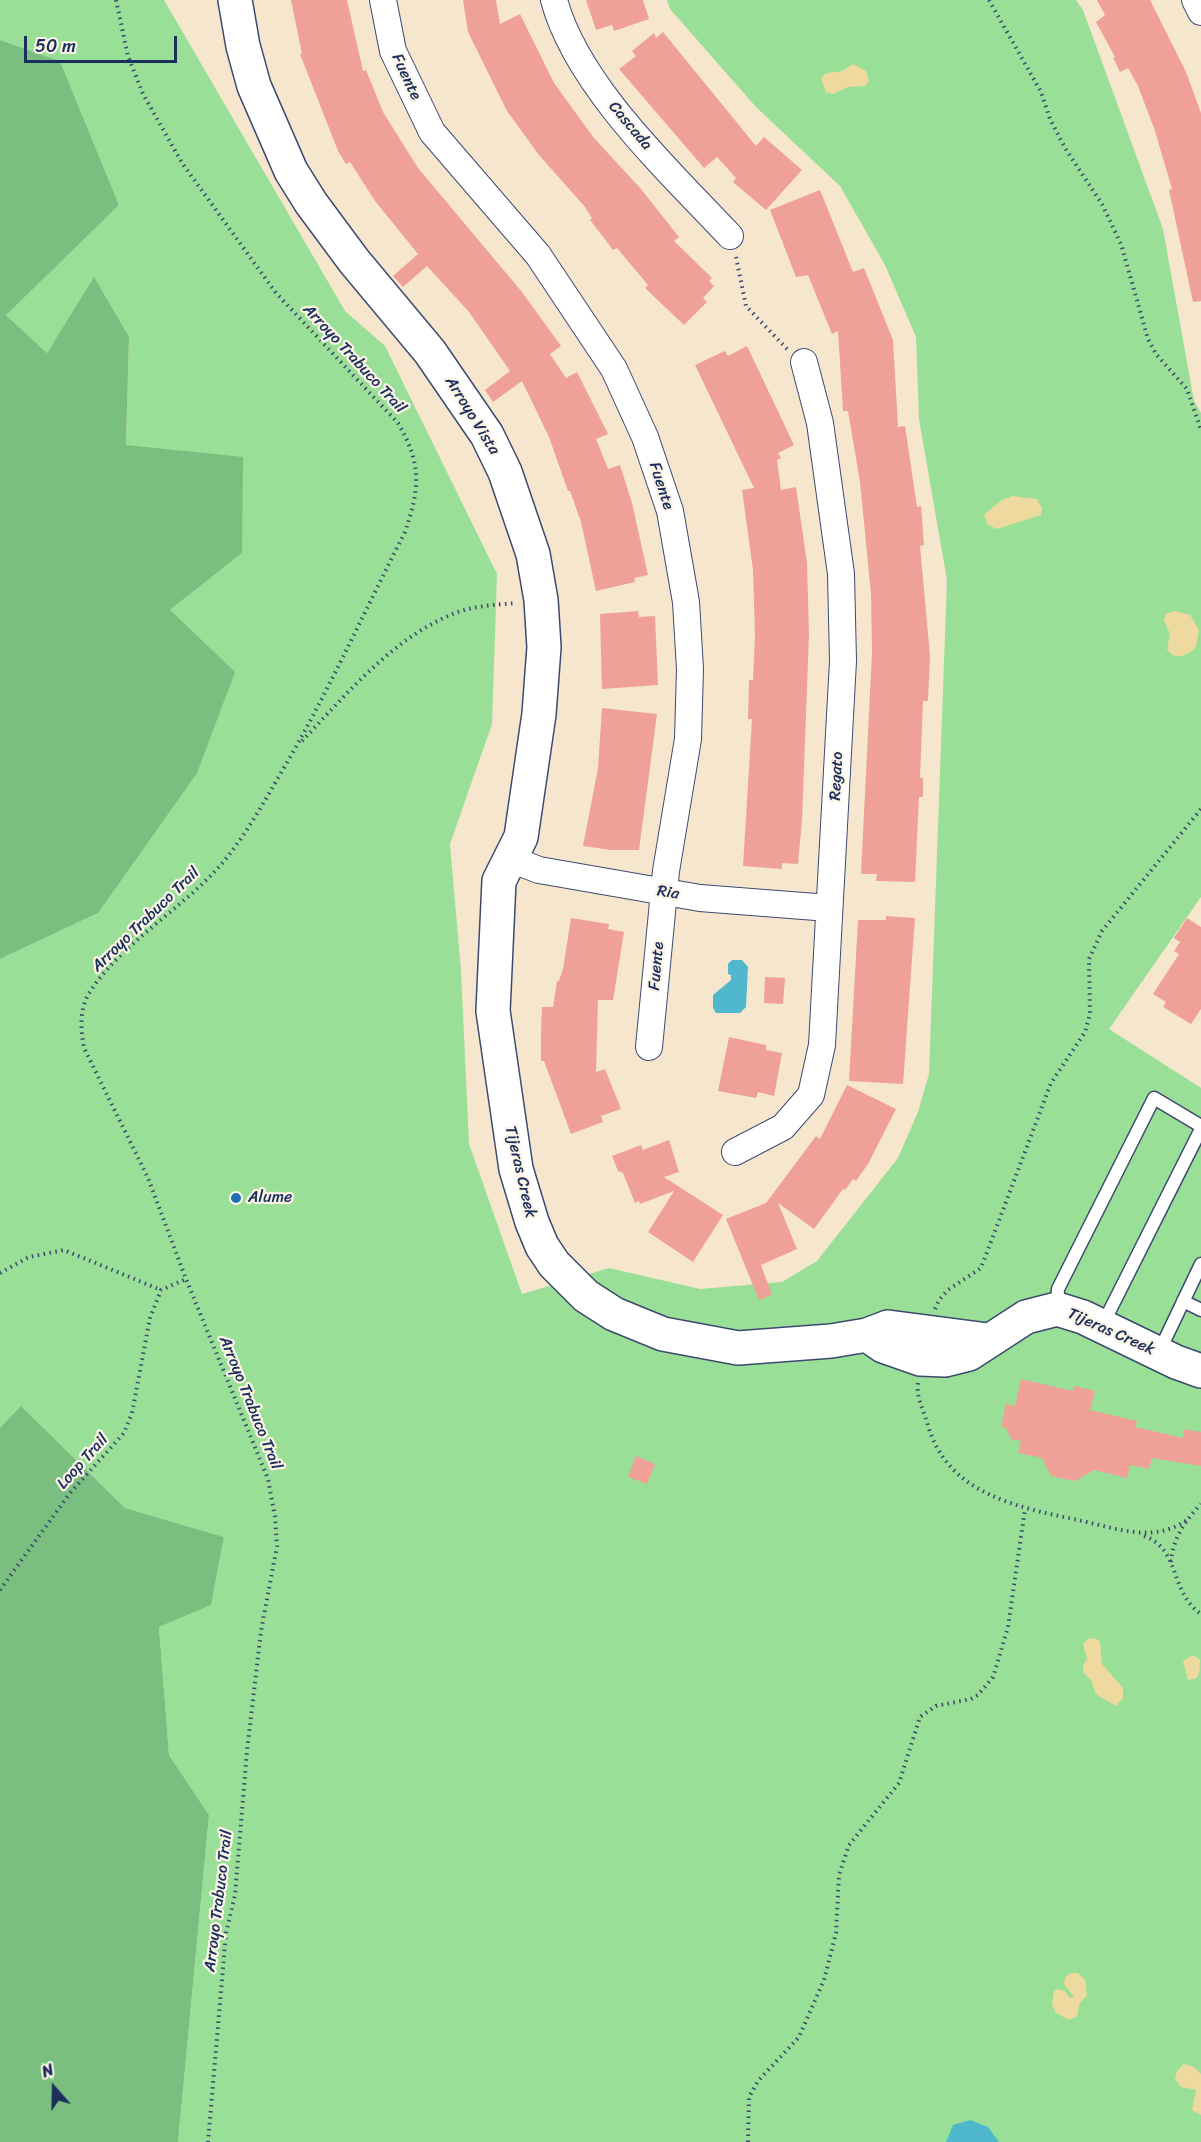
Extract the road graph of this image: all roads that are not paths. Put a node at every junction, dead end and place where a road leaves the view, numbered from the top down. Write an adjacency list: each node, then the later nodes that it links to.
1 (235, 0): 8 (street, Arroyo Vista)
2 (384, 0): 9 (street, Fuente)
3 (554, 0): 6 (street, Cascada)
4 (1195, 0): 5 (street)
5 (1201, 12)
6 (730, 236)
7 (804, 362): 10 (street, Regato)
8 (505, 870): 9 (street, Ria); 16 (street, Tijeras Creek)
9 (664, 893): 10 (street, Ria); 11 (street, Fuente)
10 (829, 908): 13 (street, Regato)
11 (649, 1047)
12 (1201, 1128): 16 (lane); 18 (lane)
13 (735, 1152)
14 (1201, 1264): 15 (lane)
15 (1183, 1302): 17 (lane); 19 (lane)
16 (1057, 1309): 18 (street, Tijeras Creek)
17 (1201, 1310)
18 (1102, 1326): 19 (street, Tijeras Creek)
19 (1158, 1353): 20 (street, Tijeras Creek)
20 (1201, 1371)

